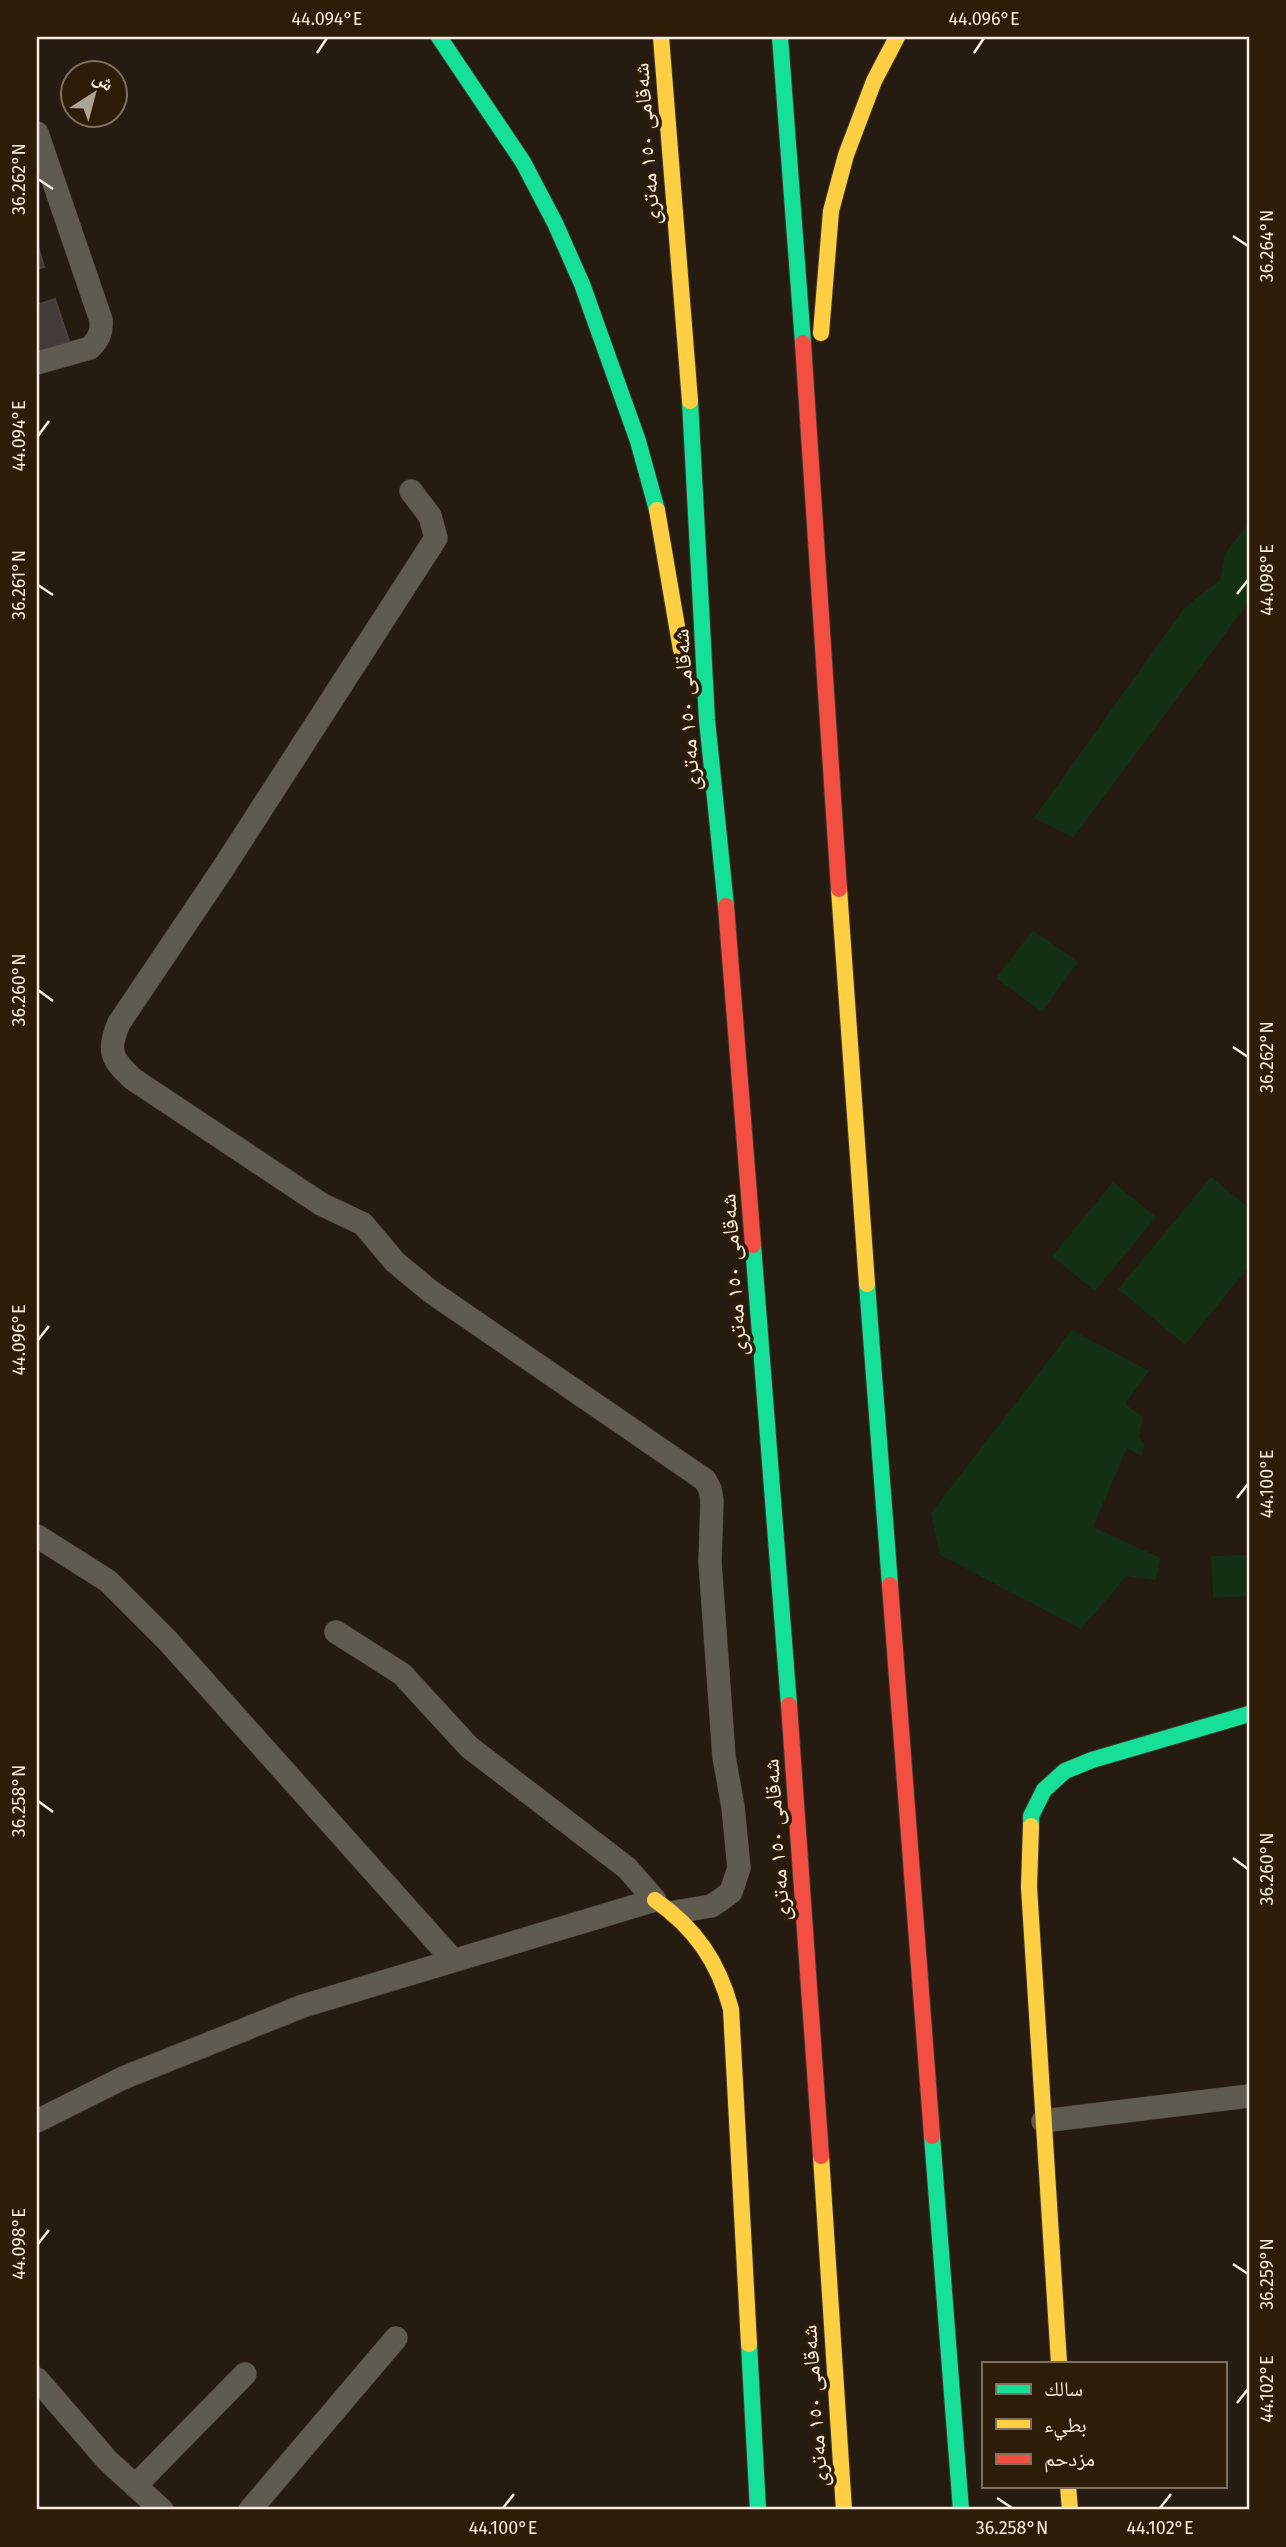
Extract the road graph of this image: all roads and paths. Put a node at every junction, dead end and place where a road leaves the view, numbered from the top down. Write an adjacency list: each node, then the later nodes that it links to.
1 (439, 37): 9 (main road)
2 (660, 37): 11 (main road, شەقامی ١٥٠ مەتری)
3 (780, 37): 7 (main road)
4 (897, 37): 7 (main road)
5 (37, 133): 6 (street)
6 (37, 363)
7 (811, 453): 30 (main road)
8 (411, 491): 15 (street)
9 (682, 662)
10 (694, 757): 11 (main road)
11 (732, 970): 29 (main road, شەقامی ١٥٠ مەتری)
12 (38, 1539): 16 (street)
13 (336, 1632): 15 (street)
14 (1249, 1714): 19 (main road)
15 (665, 1906): 16 (street); 28 (main road)
16 (453, 1960): 18 (street)
17 (1249, 2096): 19 (street)
18 (37, 2121)
19 (1043, 2121): 21 (main road)
20 (396, 2338): 27 (street)
21 (1059, 2362)
22 (245, 2374): 24 (street)
23 (37, 2379): 24 (street)
24 (135, 2486): 26 (street)
25 (1068, 2488): 31 (main road)
26 (162, 2510)
27 (250, 2510)
28 (758, 2510)
29 (844, 2510)
30 (961, 2510)
31 (1070, 2510)

